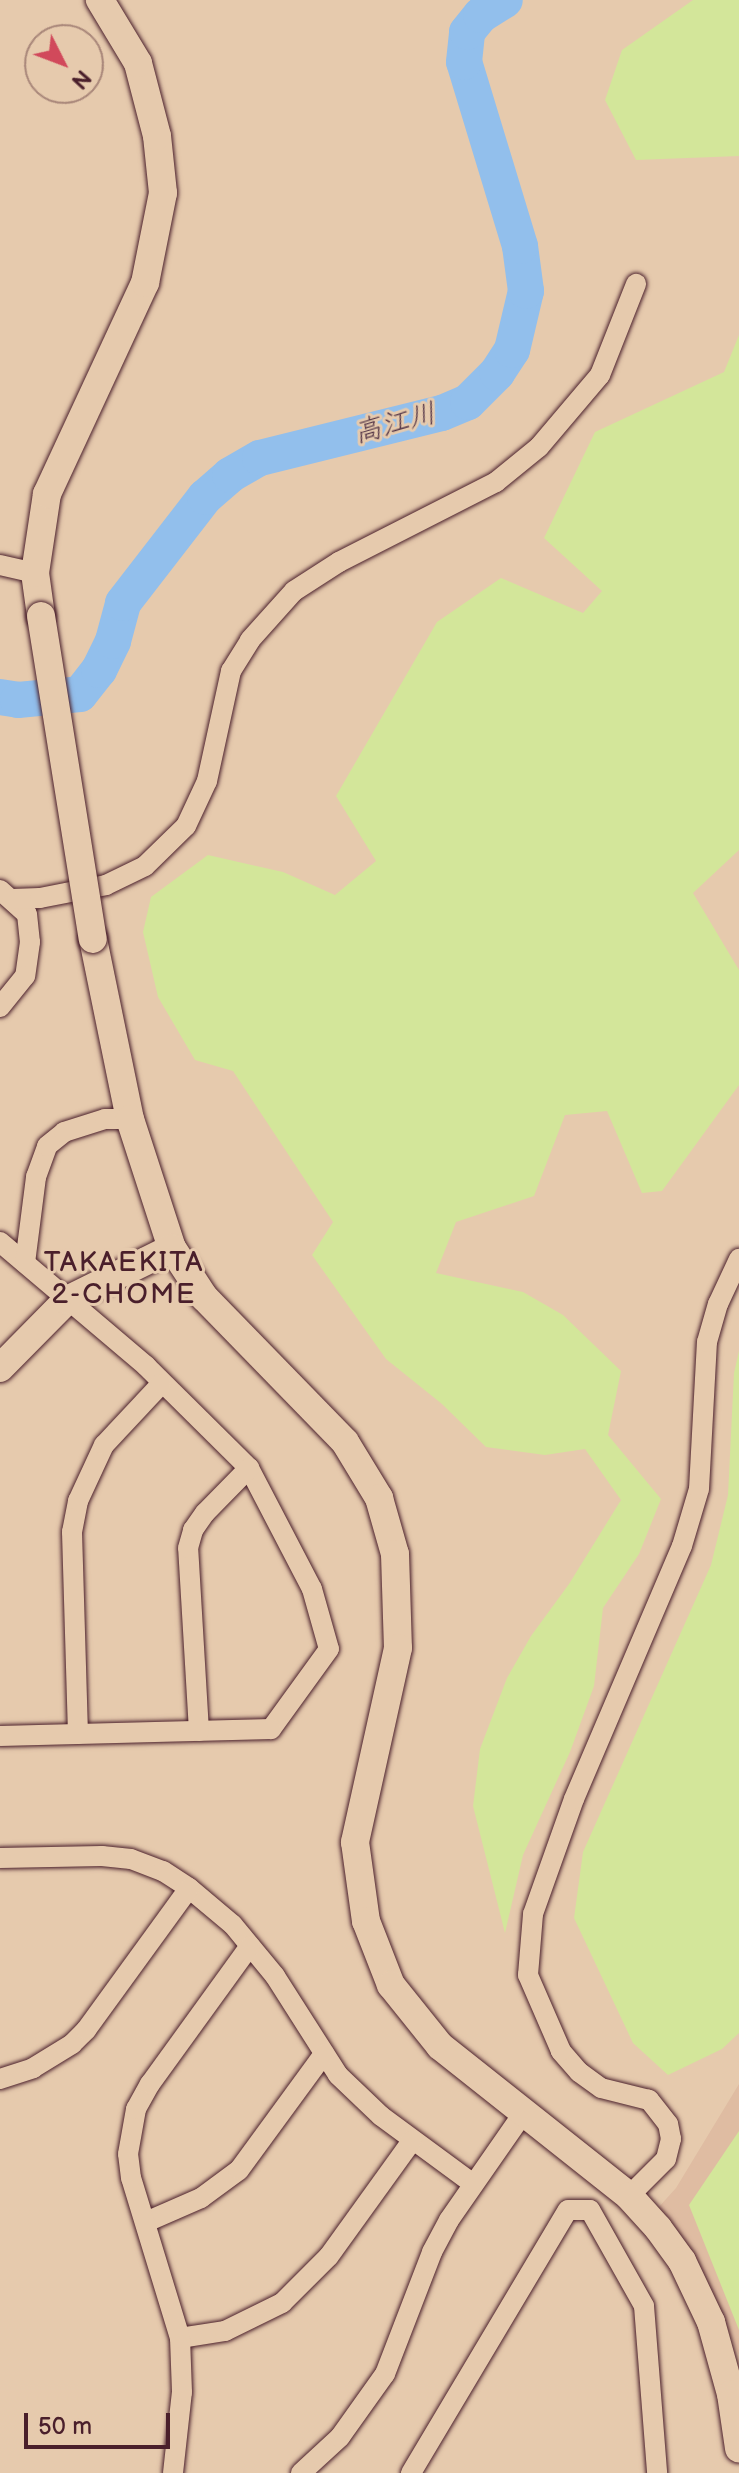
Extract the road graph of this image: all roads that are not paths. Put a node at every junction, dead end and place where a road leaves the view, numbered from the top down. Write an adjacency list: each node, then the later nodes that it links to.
1 (100, 0): 4 (street)
2 (636, 284): 5 (street)
3 (0, 565): 4 (street)
4 (35, 573): 7 (street, bridge)
5 (6, 894): 6 (street)
6 (0, 1007)
7 (130, 1119): 9 (street); 11 (street)
8 (0, 1242): 11 (street)
9 (172, 1248): 12 (street); 24 (street)
10 (739, 1259): 27 (street)
11 (25, 1263): 12 (street)
12 (67, 1300): 13 (street); 14 (street)
13 (0, 1368)
14 (161, 1384): 15 (street); 17 (street)
15 (249, 1468): 16 (street); 16 (street)
16 (199, 1731): 17 (street)
17 (78, 1734): 18 (street)
18 (0, 1736)
19 (0, 1858): 20 (street)
20 (189, 1888): 21 (street); 23 (street)
21 (250, 1946): 22 (street); 28 (street)
22 (324, 2054): 25 (street); 28 (street)
23 (0, 2079)
24 (524, 2112): 26 (street); 27 (street)
25 (412, 2141): 26 (street); 29 (street)
26 (472, 2183): 32 (street)
27 (629, 2196): 30 (street)
28 (146, 2222): 29 (street)
29 (180, 2338): 31 (street)
30 (739, 2448)
31 (173, 2473)
32 (301, 2473)
33 (411, 2473): 34 (street)
34 (657, 2473)

